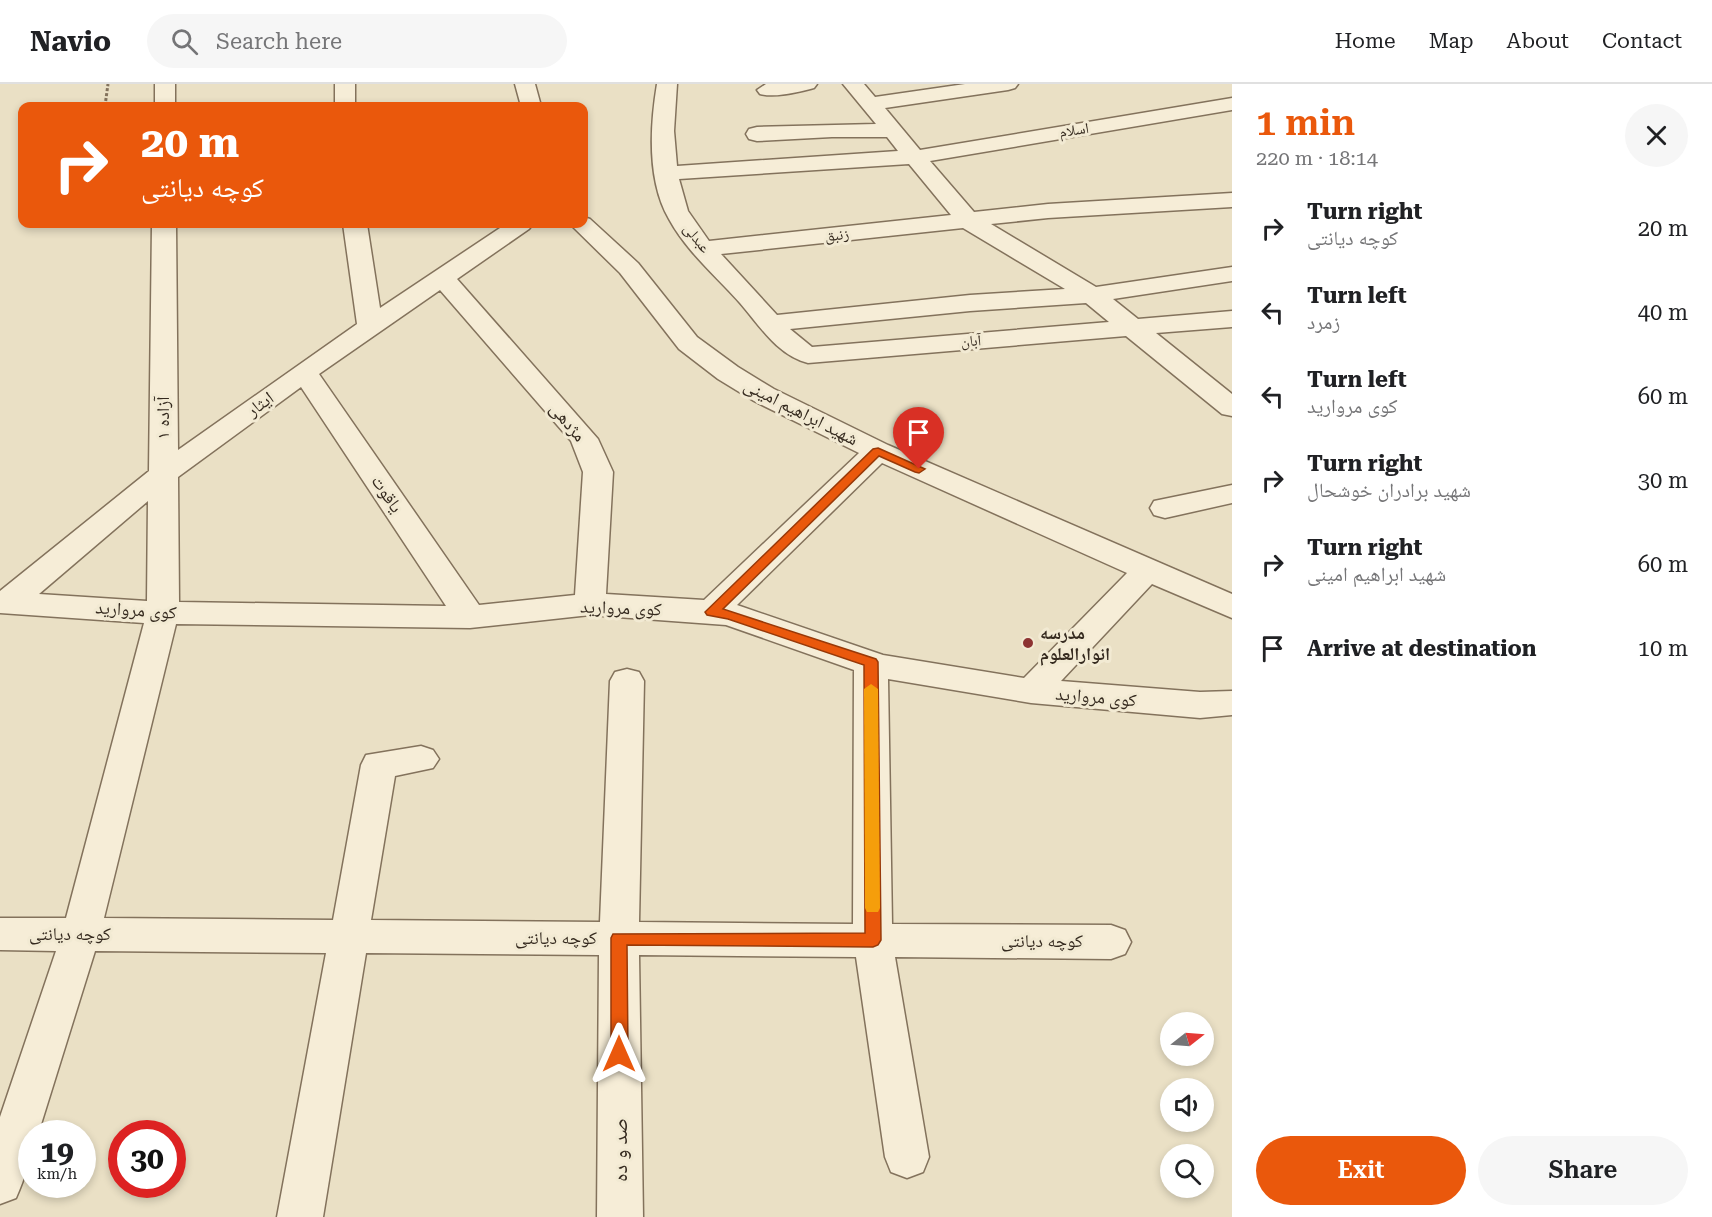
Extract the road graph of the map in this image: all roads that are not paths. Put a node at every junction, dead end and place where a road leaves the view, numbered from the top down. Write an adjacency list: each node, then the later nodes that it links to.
1 (165, 84): 9 (street)
2 (345, 84): 10 (street)
3 (525, 84): 11 (street)
4 (667, 84): 17 (street, عبدلی)
5 (807, 84): 8 (street)
6 (853, 84): 12 (street)
7 (1008, 84): 12 (street)
8 (767, 90)
9 (165, 102)
10 (345, 102)
11 (530, 102)
12 (870, 104): 14 (street)
13 (1232, 104): 16 (street, اسلام)
14 (894, 131): 15 (street); 16 (street)
15 (757, 134)
16 (916, 157): 17 (street, اسلام); 19 (street)
17 (668, 173): 24 (street, عبدلی)
18 (1232, 200): 19 (street, زنبق)
19 (969, 221): 24 (street, زنبق); 27 (street)
20 (164, 228): 36 (street, آزاده ۱)
21 (356, 228): 30 (street)
22 (515, 228): 26 (street, ایثار)
23 (586, 228): 35 (street, شهید ابراهیم امینی)
24 (705, 249): 29 (street, عبدلی)
25 (1232, 274): 27 (street)
26 (442, 278): 30 (street, ایثار); 41 (street, مژدهی)
27 (1092, 295): 29 (street); 31 (street)
28 (1232, 320): 31 (street, آبان)
29 (771, 323): 32 (street, عبدلی)
30 (370, 327): 33 (street, ایثار)
31 (1134, 327): 32 (street, آبان); 34 (street)
32 (808, 355)
33 (304, 372): 36 (street, ایثار); 45 (street, یاقوت)
34 (1232, 408)
35 (878, 451): 39 (street, شهید ابراهیم امینی); 43 (street)
36 (163, 474): 40 (street, ایثار); 44 (street, آزاده ۱)
37 (1232, 494): 38 (street)
38 (1165, 508)
39 (1149, 569): 42 (street, شهید ابراهیم امینی); 48 (street)
40 (5, 601): 44 (street, کوی مروارید)
41 (590, 604): 43 (street, کوی مروارید); 45 (street, کوی مروارید)
42 (1232, 607)
43 (711, 612): 46 (street, کوی مروارید)
44 (164, 613): 45 (street, کوی مروارید); 52 (street, آزاده ۱)
45 (470, 617)
46 (871, 662): 48 (street, کوی مروارید); 55 (street)
47 (627, 681): 54 (street, صد و ده)
48 (1031, 691): 49 (street, کوی مروارید)
49 (1232, 703)
50 (421, 759): 53 (street)
51 (0, 934): 52 (street, کوچه دیانتی)
52 (81, 934): 53 (street, کوچه دیانتی); 58 (street, آزاده ۱)
53 (348, 936): 54 (street, کوچه دیانتی); 59 (street)
54 (619, 938): 55 (street, کوچه دیانتی); 60 (street, صد و ده)
55 (873, 940): 56 (street, کوچه دیانتی); 57 (street)
56 (1111, 942)
57 (907, 1157)
58 (0, 1183)
59 (300, 1217)
60 (620, 1217)

